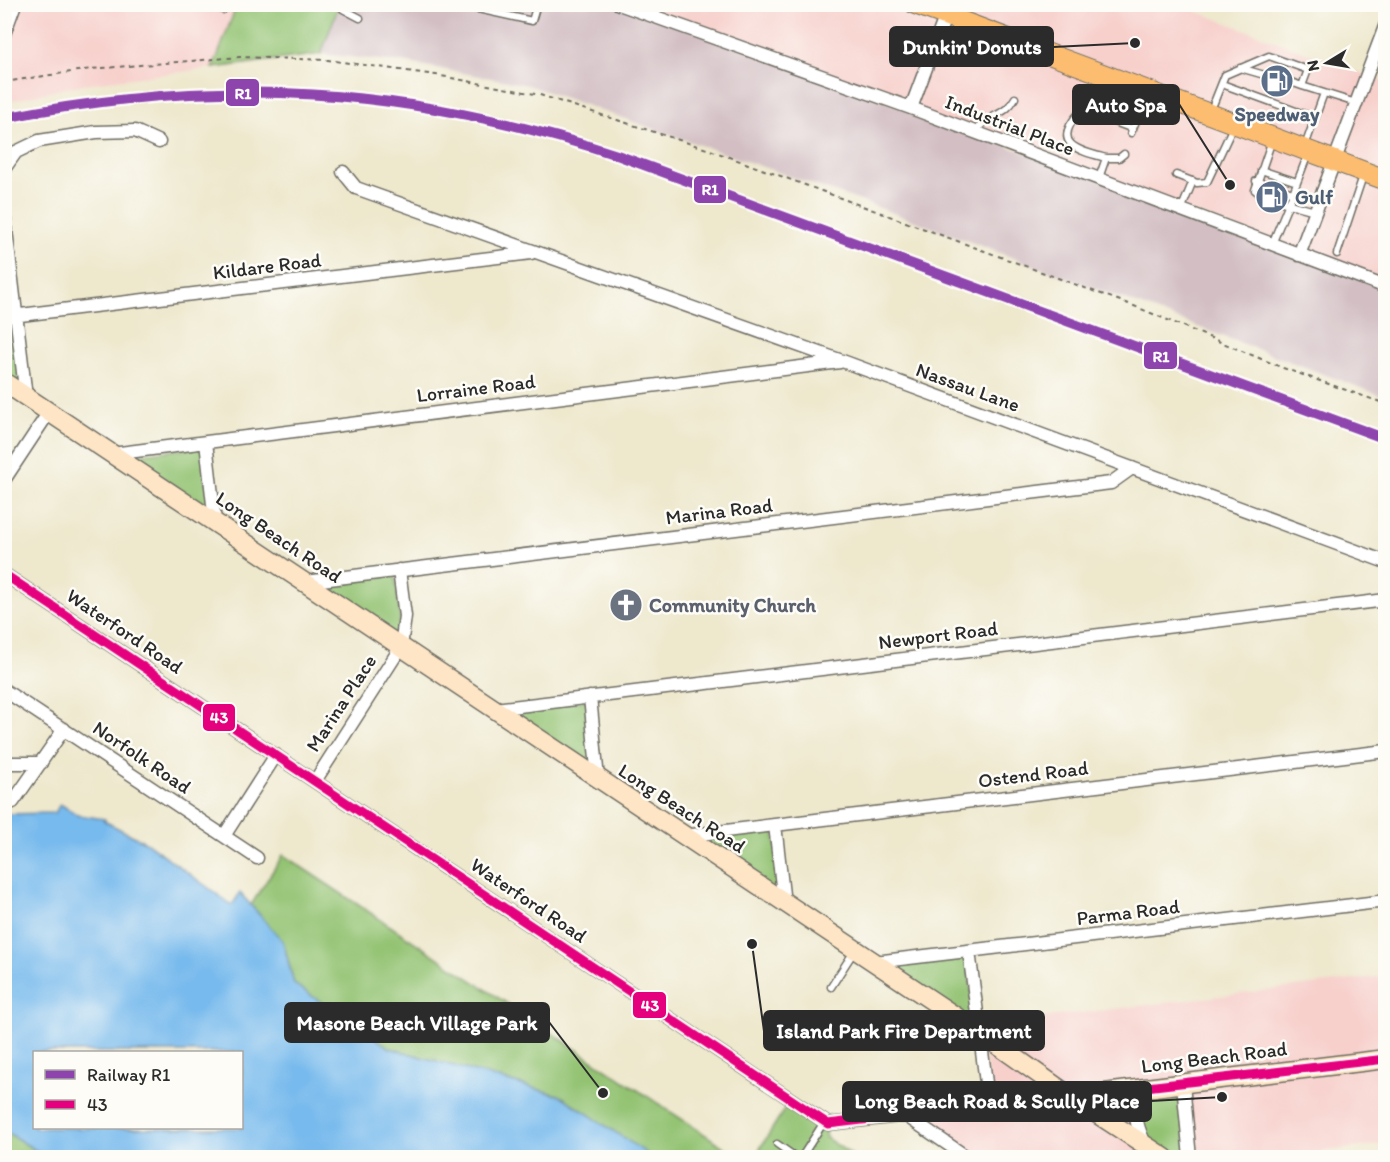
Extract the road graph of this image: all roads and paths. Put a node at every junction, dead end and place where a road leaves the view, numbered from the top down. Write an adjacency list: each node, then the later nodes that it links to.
1 (15, 4): 12 (street)
2 (211, 4): 3 (lane)
3 (225, 4)
4 (342, 4): 10 (lane)
5 (455, 4): 6 (lane)
6 (537, 4)
7 (915, 4): 9 (main road)
8 (624, 5): 23 (street, Industrial Place)
9 (948, 10): 19 (main road); 23 (street)
10 (360, 18)
11 (1386, 24): 22 (street)
12 (4, 34)
13 (1240, 69): 14 (lane); 17 (lane); 18 (lane)
14 (1268, 76)
15 (1288, 81): 18 (lane)
16 (4, 82): 58 (path)
17 (1222, 84): 24 (lane); 25 (lane)
18 (1302, 86): 20 (lane)
19 (1149, 92): 24 (main road); 32 (lane)
20 (1324, 93): 22 (lane); 25 (lane)
21 (1015, 98): 27 (lane)
22 (1356, 103): 33 (street)
23 (911, 108): 27 (street, Industrial Place)
24 (1210, 114): 26 (main road)
25 (1315, 118): 30 (lane)
26 (1235, 124): 28 (main road); 41 (lane)
27 (975, 132): 39 (street, Industrial Place)
28 (1273, 138): 30 (main road); 35 (lane)
29 (159, 142): 34 (street)
30 (1306, 151): 33 (main road); 43 (lane)
31 (1124, 154): 32 (lane)
32 (1106, 158): 39 (lane)
33 (1335, 161): 37 (main road); 47 (street)
34 (6, 163)
35 (1261, 170): 42 (lane); 43 (lane)
36 (343, 172): 50 (street, Nassau Lane)
37 (1364, 172): 40 (main road); 51 (lane)
38 (1176, 175): 41 (lane)
39 (1098, 179): 46 (street, Industrial Place)
40 (1386, 180)
41 (1193, 181): 46 (lane)
42 (1256, 181): 44 (lane); 45 (lane)
43 (1297, 182): 44 (lane)
44 (1293, 193): 45 (lane)
45 (1287, 203): 47 (lane); 49 (lane)
46 (1181, 210): 49 (street, Industrial Place)
47 (1316, 211): 52 (street)
48 (4, 213): 54 (street)
49 (1272, 244): 52 (street, Industrial Place)
50 (535, 253): 54 (street, Kildare Road); 55 (street, Nassau Lane)
51 (1337, 254)
52 (1299, 255): 53 (street, Industrial Place)
53 (1386, 287)
54 (11, 316): 57 (street)
55 (845, 362): 60 (street, Lorraine Road); 62 (street, Nassau Lane)
56 (4, 382): 57 (main road, Long Beach Road)
57 (26, 397): 59 (main road, Long Beach Road)
58 (1386, 404)
59 (49, 412): 61 (main road, Long Beach Road); 63 (street)
60 (206, 442): 61 (street, Lorraine Road); 64 (street)
61 (112, 454): 64 (main road, Long Beach Road)
62 (1132, 468): 65 (street, Nassau Lane); 66 (street, Marina Road)
63 (4, 480)
64 (215, 522): 68 (main road, Long Beach Road)
65 (1386, 562)
66 (399, 570): 68 (street, Marina Road); 70 (street)
67 (4, 574): 76 (street, Waterford Road)
68 (305, 582): 70 (main road, Long Beach Road)
69 (1386, 600): 72 (street, Newport Road)
70 (401, 647): 73 (main road, Long Beach Road); 80 (street, Marina Place)
71 (4, 690): 74 (street, Norfolk Road)
72 (590, 697): 73 (street, Newport Road); 79 (street)
73 (495, 709): 79 (main road, Long Beach Road)
74 (64, 729): 78 (street); 83 (street, Norfolk Road)
75 (1386, 751): 82 (street, Ostend Road)
76 (276, 755): 80 (street, Waterford Road); 83 (street, Marina Place)
77 (4, 763): 78 (street)
78 (41, 763): 81 (street)
79 (598, 779): 84 (main road, Long Beach Road)
80 (315, 781): 99 (street, Waterford Road)
81 (13, 802)
82 (775, 825): 84 (street, Ostend Road); 87 (street)
83 (224, 836): 85 (street, Norfolk Road)
84 (684, 836): 87 (main road, Long Beach Road)
85 (257, 858)
86 (1386, 901): 89 (street, Parma Road)
87 (784, 903): 88 (main road, Long Beach Road)
88 (855, 950): 90 (main road, Long Beach Road); 91 (lane)
89 (969, 951): 90 (street, Parma Road); 92 (street)
90 (875, 962): 92 (main road, Long Beach Road)
91 (831, 987)
92 (979, 1032): 96 (main road, Long Beach Road); 97 (street)
93 (1386, 1059): 94 (main road, Long Beach Road)
94 (1183, 1084): 95 (main road, Long Beach Road); 105 (street)
95 (1148, 1088): 96 (main road, Long Beach Road); 101 (street)
96 (1071, 1097): 97 (street); 101 (main road)
97 (989, 1106): 98 (street)
98 (905, 1115): 99 (street); 103 (street)
99 (824, 1121): 102 (lane)
100 (777, 1144): 102 (lane)
101 (1146, 1145): 104 (main road)
102 (799, 1158)
103 (968, 1158)
104 (1165, 1158)
105 (1191, 1158)

